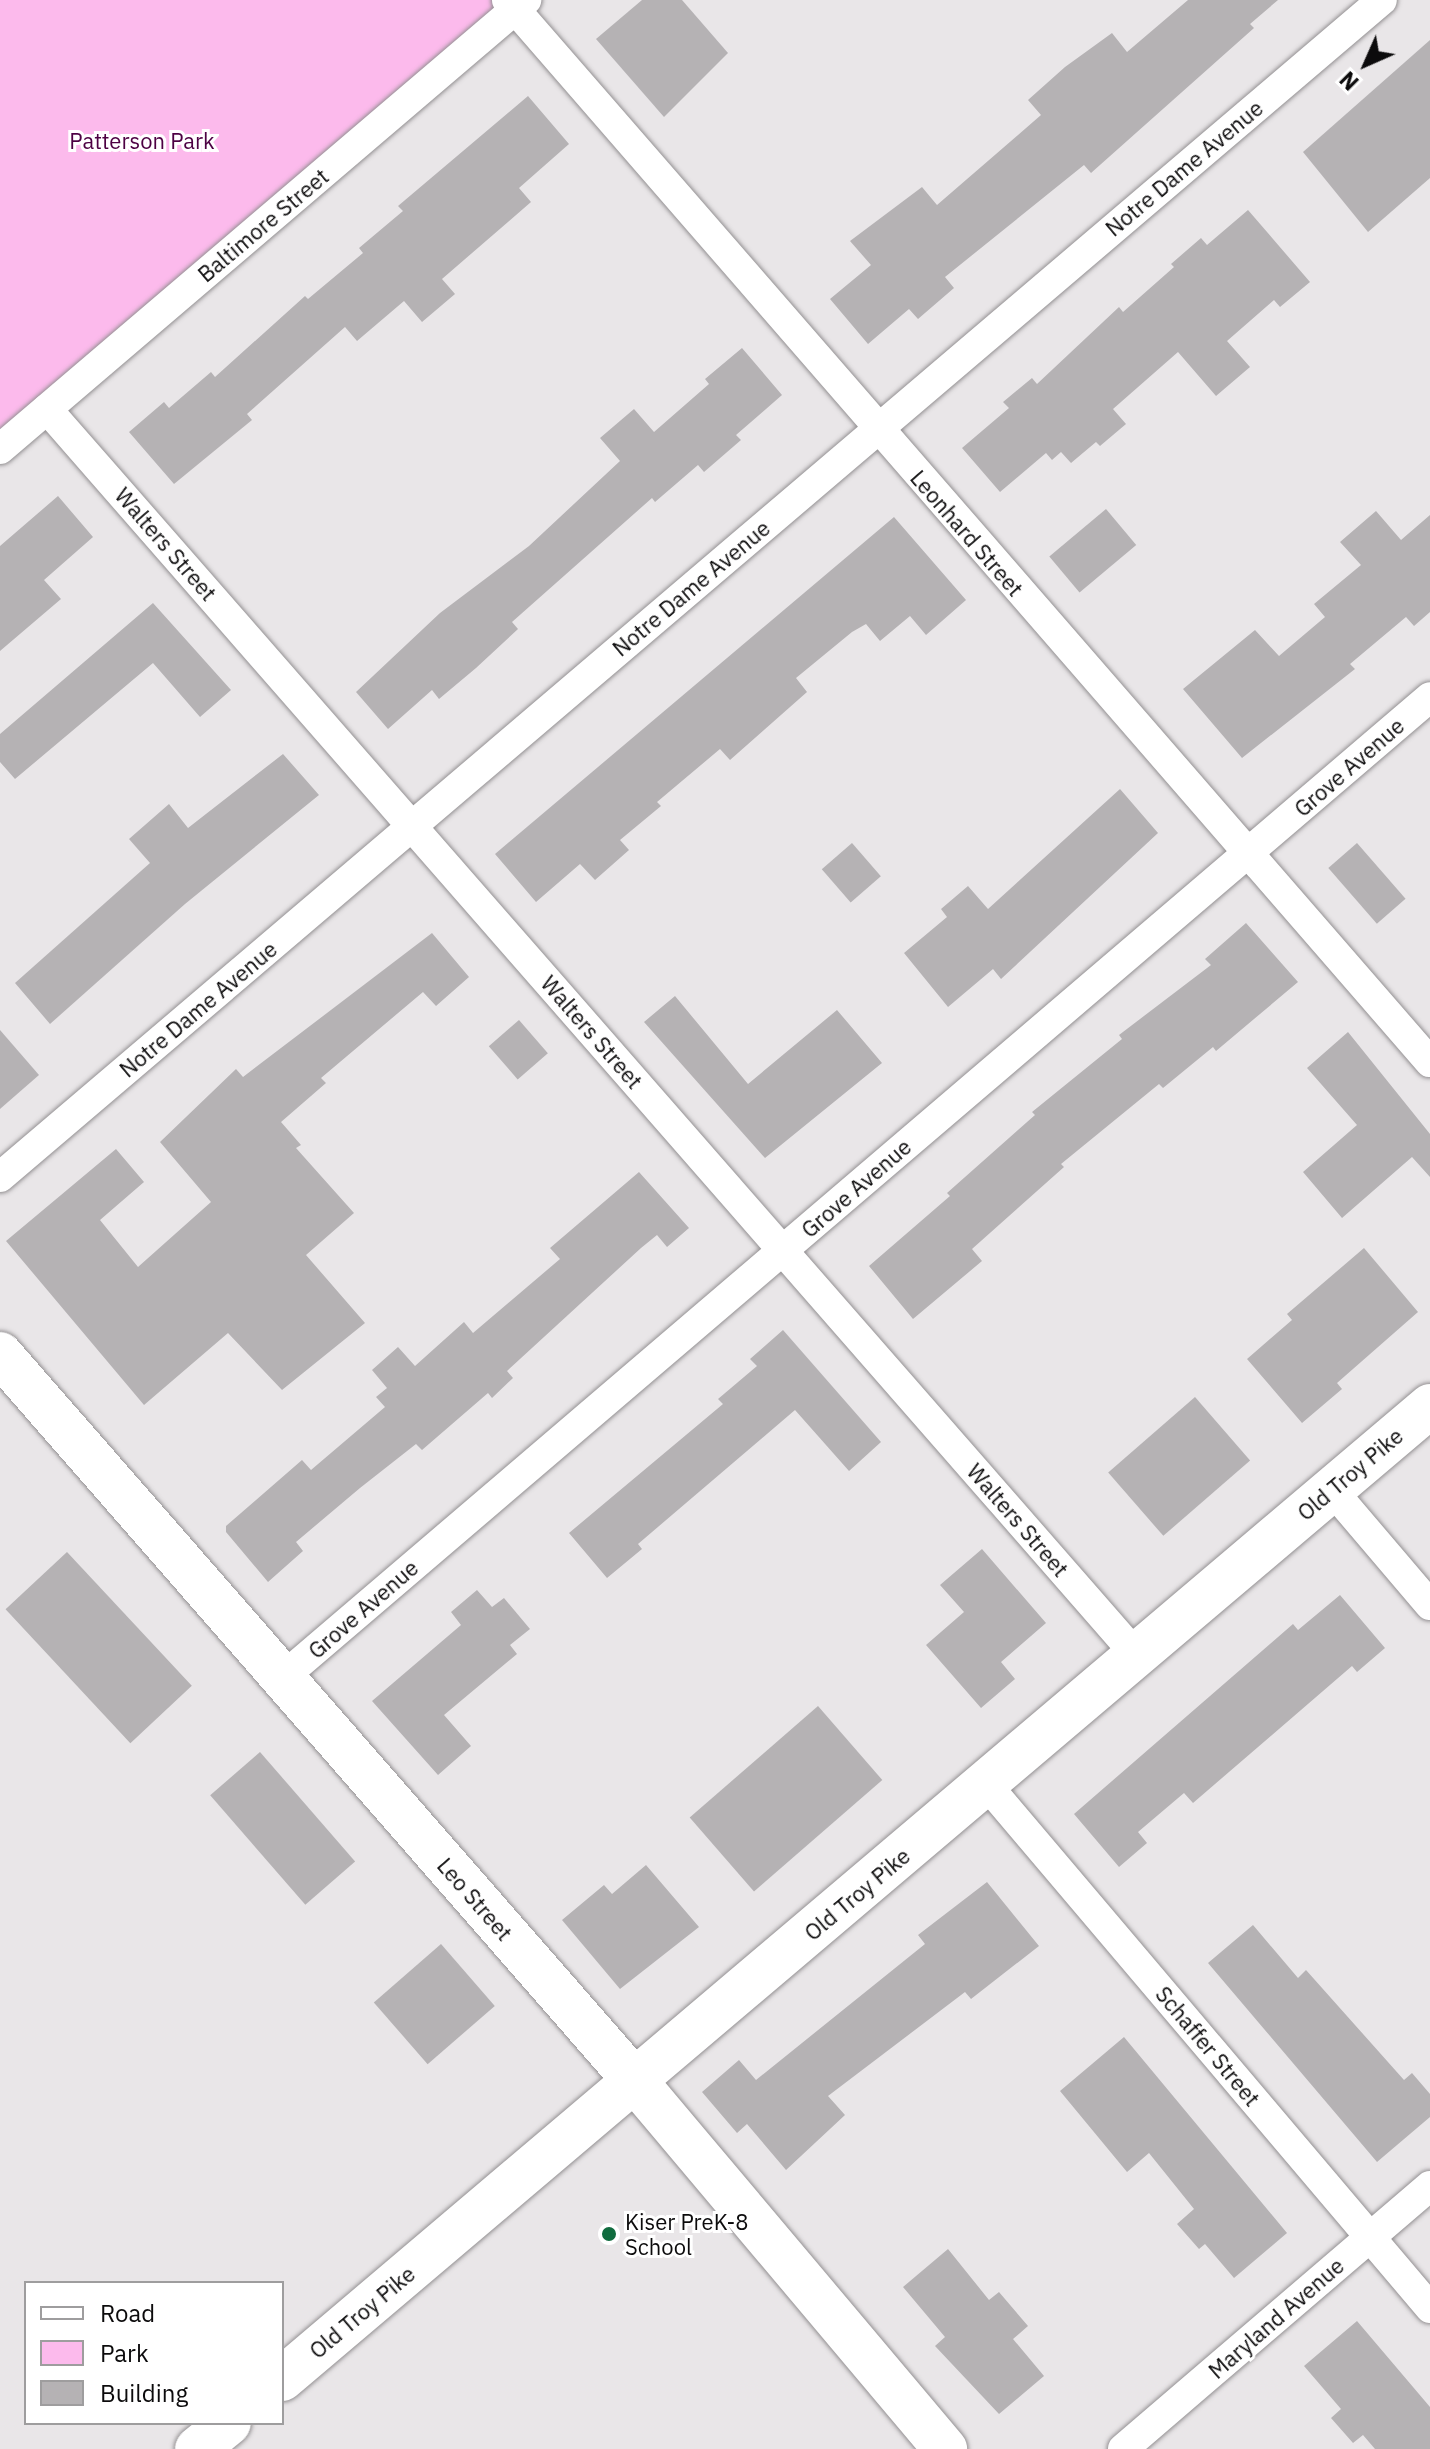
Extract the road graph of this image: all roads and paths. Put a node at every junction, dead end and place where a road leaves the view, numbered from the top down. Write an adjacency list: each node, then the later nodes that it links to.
1 (1382, 0): 4 (street, Notre Dame Avenue)
2 (516, 3): 3 (street, Baltimore Street); 4 (street, Leonhard Street)
3 (47, 409): 5 (street, Baltimore Street); 7 (street, Walters Street)
4 (877, 430): 7 (street, Notre Dame Avenue); 8 (street, Leonhard Street)
5 (0, 449)
6 (1430, 697): 8 (street, Grove Avenue)
7 (412, 826): 10 (street, Notre Dame Avenue); 11 (street, Walters Street)
8 (1246, 854): 9 (street, Leonhard Street); 11 (street, Grove Avenue)
9 (1430, 1062)
10 (0, 1177)
11 (782, 1250): 16 (street, Walters Street); 17 (street, Grove Avenue)
12 (0, 1354): 17 (main road, Leo Street)
13 (1430, 1406): 14 (main road, Old Troy Pike)
14 (1332, 1490): 15 (street); 16 (main road, Old Troy Pike)
15 (1430, 1605)
16 (1137, 1656): 18 (main road, Old Troy Pike)
17 (282, 1678): 19 (main road, Leo Street)
18 (986, 1784): 19 (main road, Old Troy Pike); 21 (street, Schaffer Street)
19 (636, 2082): 23 (main road, Old Troy Pike); 26 (main road, Leo Street)
20 (1430, 2186): 21 (street, Maryland Avenue)
21 (1370, 2237): 22 (street, Schaffer Street); 27 (street, Maryland Avenue)
22 (1430, 2308)
23 (284, 2377)
24 (227, 2425): 25 (main road)
25 (197, 2449)
26 (945, 2449)
27 (1123, 2449)

